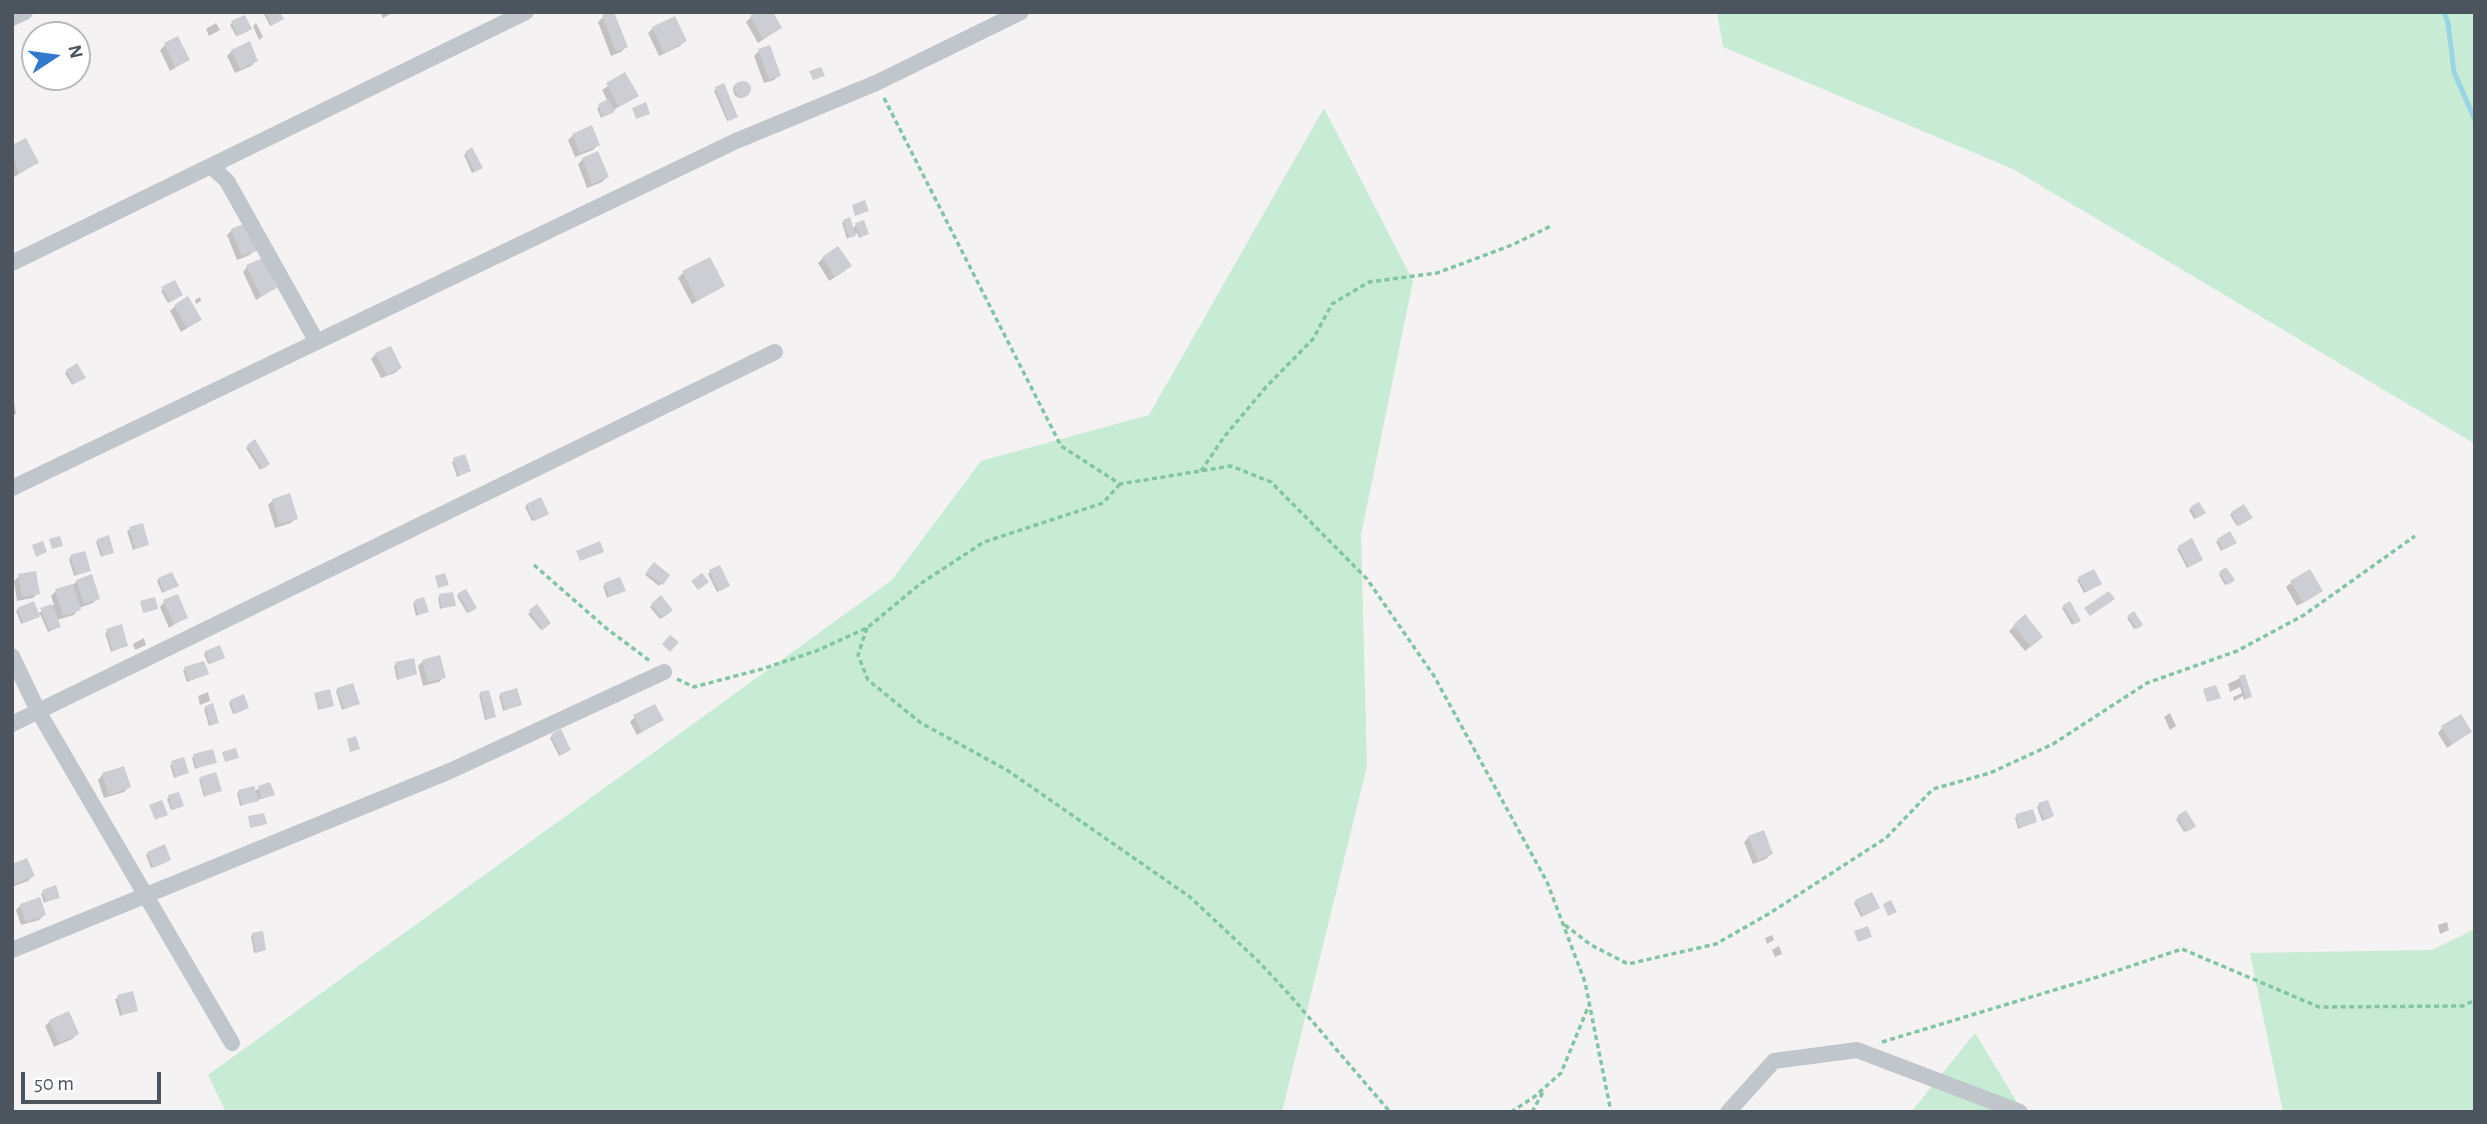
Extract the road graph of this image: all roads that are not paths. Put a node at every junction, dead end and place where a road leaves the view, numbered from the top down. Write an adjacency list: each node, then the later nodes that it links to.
1 (25, 12): 4 (street)
2 (526, 12): 5 (street)
3 (1021, 12): 7 (street)
4 (12, 18)
5 (211, 166): 6 (street); 7 (street)
6 (12, 262)
7 (317, 342): 9 (street)
8 (775, 352): 12 (street)
9 (12, 488)
10 (12, 656): 12 (street)
11 (664, 673): 14 (street)
12 (38, 711): 13 (street); 14 (street)
13 (12, 724)
14 (146, 895): 15 (street); 16 (street)
15 (12, 950)
16 (232, 1043)
17 (1728, 1112): 18 (street)
18 (2020, 1112)

